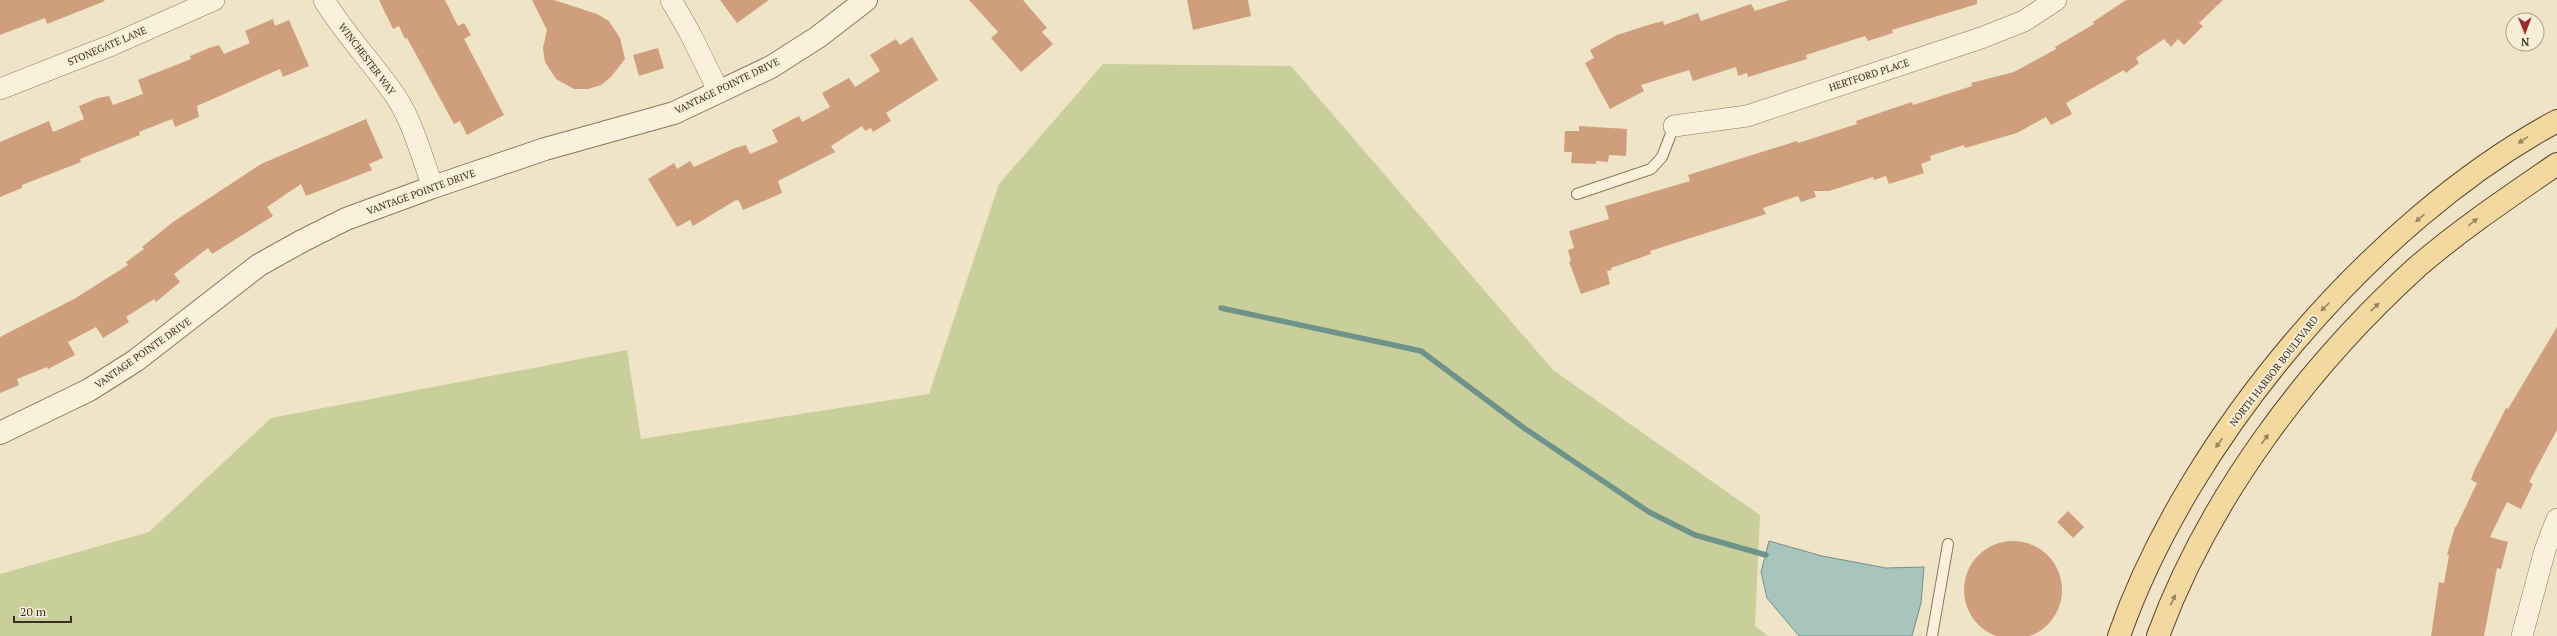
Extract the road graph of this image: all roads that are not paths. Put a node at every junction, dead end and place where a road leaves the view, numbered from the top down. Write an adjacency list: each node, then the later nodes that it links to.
1 (214, 0): 6 (street, STONEGATE LANE)
2 (324, 0): 11 (street, WINCHESTER WAY)
3 (670, 0): 7 (street)
4 (866, 0): 7 (street, VANTAGE POINTE DRIVE)
5 (2056, 0): 9 (street, HERTFORD PLACE)
6 (0, 89)
7 (718, 92): 11 (street, VANTAGE POINTE DRIVE)
8 (2557, 121): 17 (main road, NORTH HARBOR BOULEVARD, one-way to 17)
9 (1674, 126): 12 (lane)
10 (2557, 164): 18 (main road, one-way to 10)
11 (433, 187): 13 (street, VANTAGE POINTE DRIVE)
12 (1577, 194)
13 (0, 433)
14 (2557, 519): 19 (street)
15 (1948, 544): 16 (lane)
16 (1932, 636)
17 (2119, 636)
18 (2158, 636)
19 (2522, 636)

